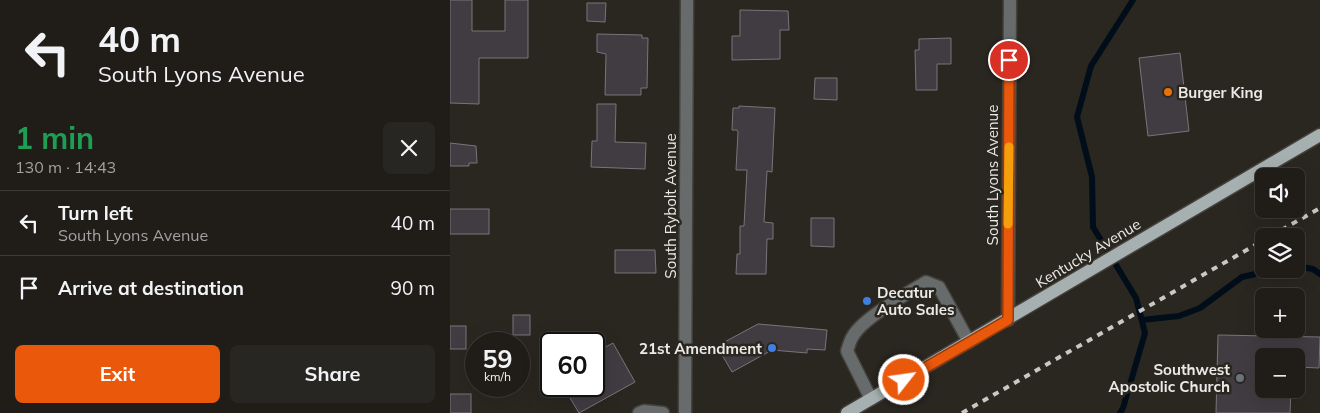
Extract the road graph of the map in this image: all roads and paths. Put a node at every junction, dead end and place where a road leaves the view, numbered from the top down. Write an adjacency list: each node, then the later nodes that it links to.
1 (687, 0): 9 (street, South Rybolt Avenue)
2 (1010, 0): 4 (street, South Lyons Avenue)
3 (1320, 135): 4 (main road, Kentucky Avenue)
4 (1008, 320): 5 (main road, Kentucky Avenue)
5 (969, 342): 6 (main road, Kentucky Avenue); 6 (street)
6 (871, 399): 10 (main road, Kentucky Avenue)
7 (639, 413): 8 (street)
8 (663, 413)
9 (685, 413)
10 (847, 413)

